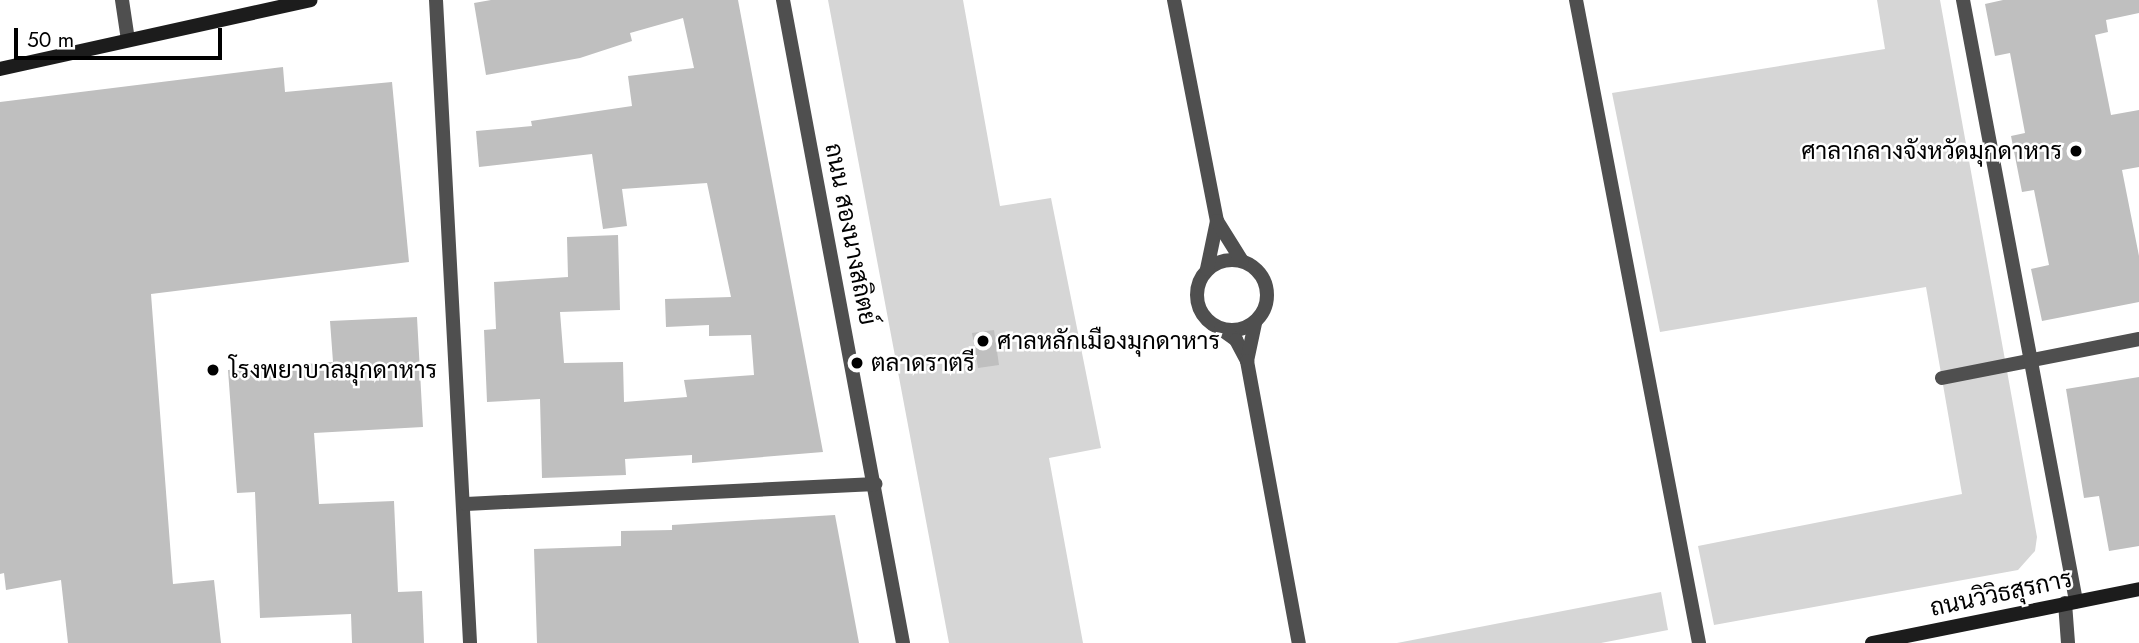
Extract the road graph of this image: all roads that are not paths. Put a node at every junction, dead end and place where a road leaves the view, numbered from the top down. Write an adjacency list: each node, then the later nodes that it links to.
1 (122, 0): 8 (street)
2 (310, 0): 8 (street)
3 (436, 0): 20 (street)
4 (783, 0): 19 (street, ถนน สองนางสถิตย์)
5 (1174, 0): 10 (street)
6 (1576, 0): 26 (street)
7 (1963, 0): 16 (street)
8 (128, 40): 9 (street)
9 (0, 69)
10 (1217, 221): 11 (street); 12 (street)
11 (1242, 261): 12 (street); 13 (street)
12 (1206, 271): 14 (street)
13 (1255, 322): 14 (street); 17 (street)
14 (1221, 329): 17 (street)
15 (2139, 339): 16 (street)
16 (2029, 361): 18 (street); 22 (street)
17 (1247, 362): 25 (street)
18 (1942, 378)
19 (876, 484): 20 (street); 24 (street, ถนน สองนางสถิตย์)
20 (466, 503): 23 (street)
21 (2139, 589): 22 (street, ถนนวิวิธสุรการ)
22 (2070, 602): 27 (street, ถนนวิวิธสุรการ); 28 (street)
23 (470, 643)
24 (903, 643)
25 (1299, 643)
26 (1699, 643)
27 (1872, 643)
28 (2068, 643)

